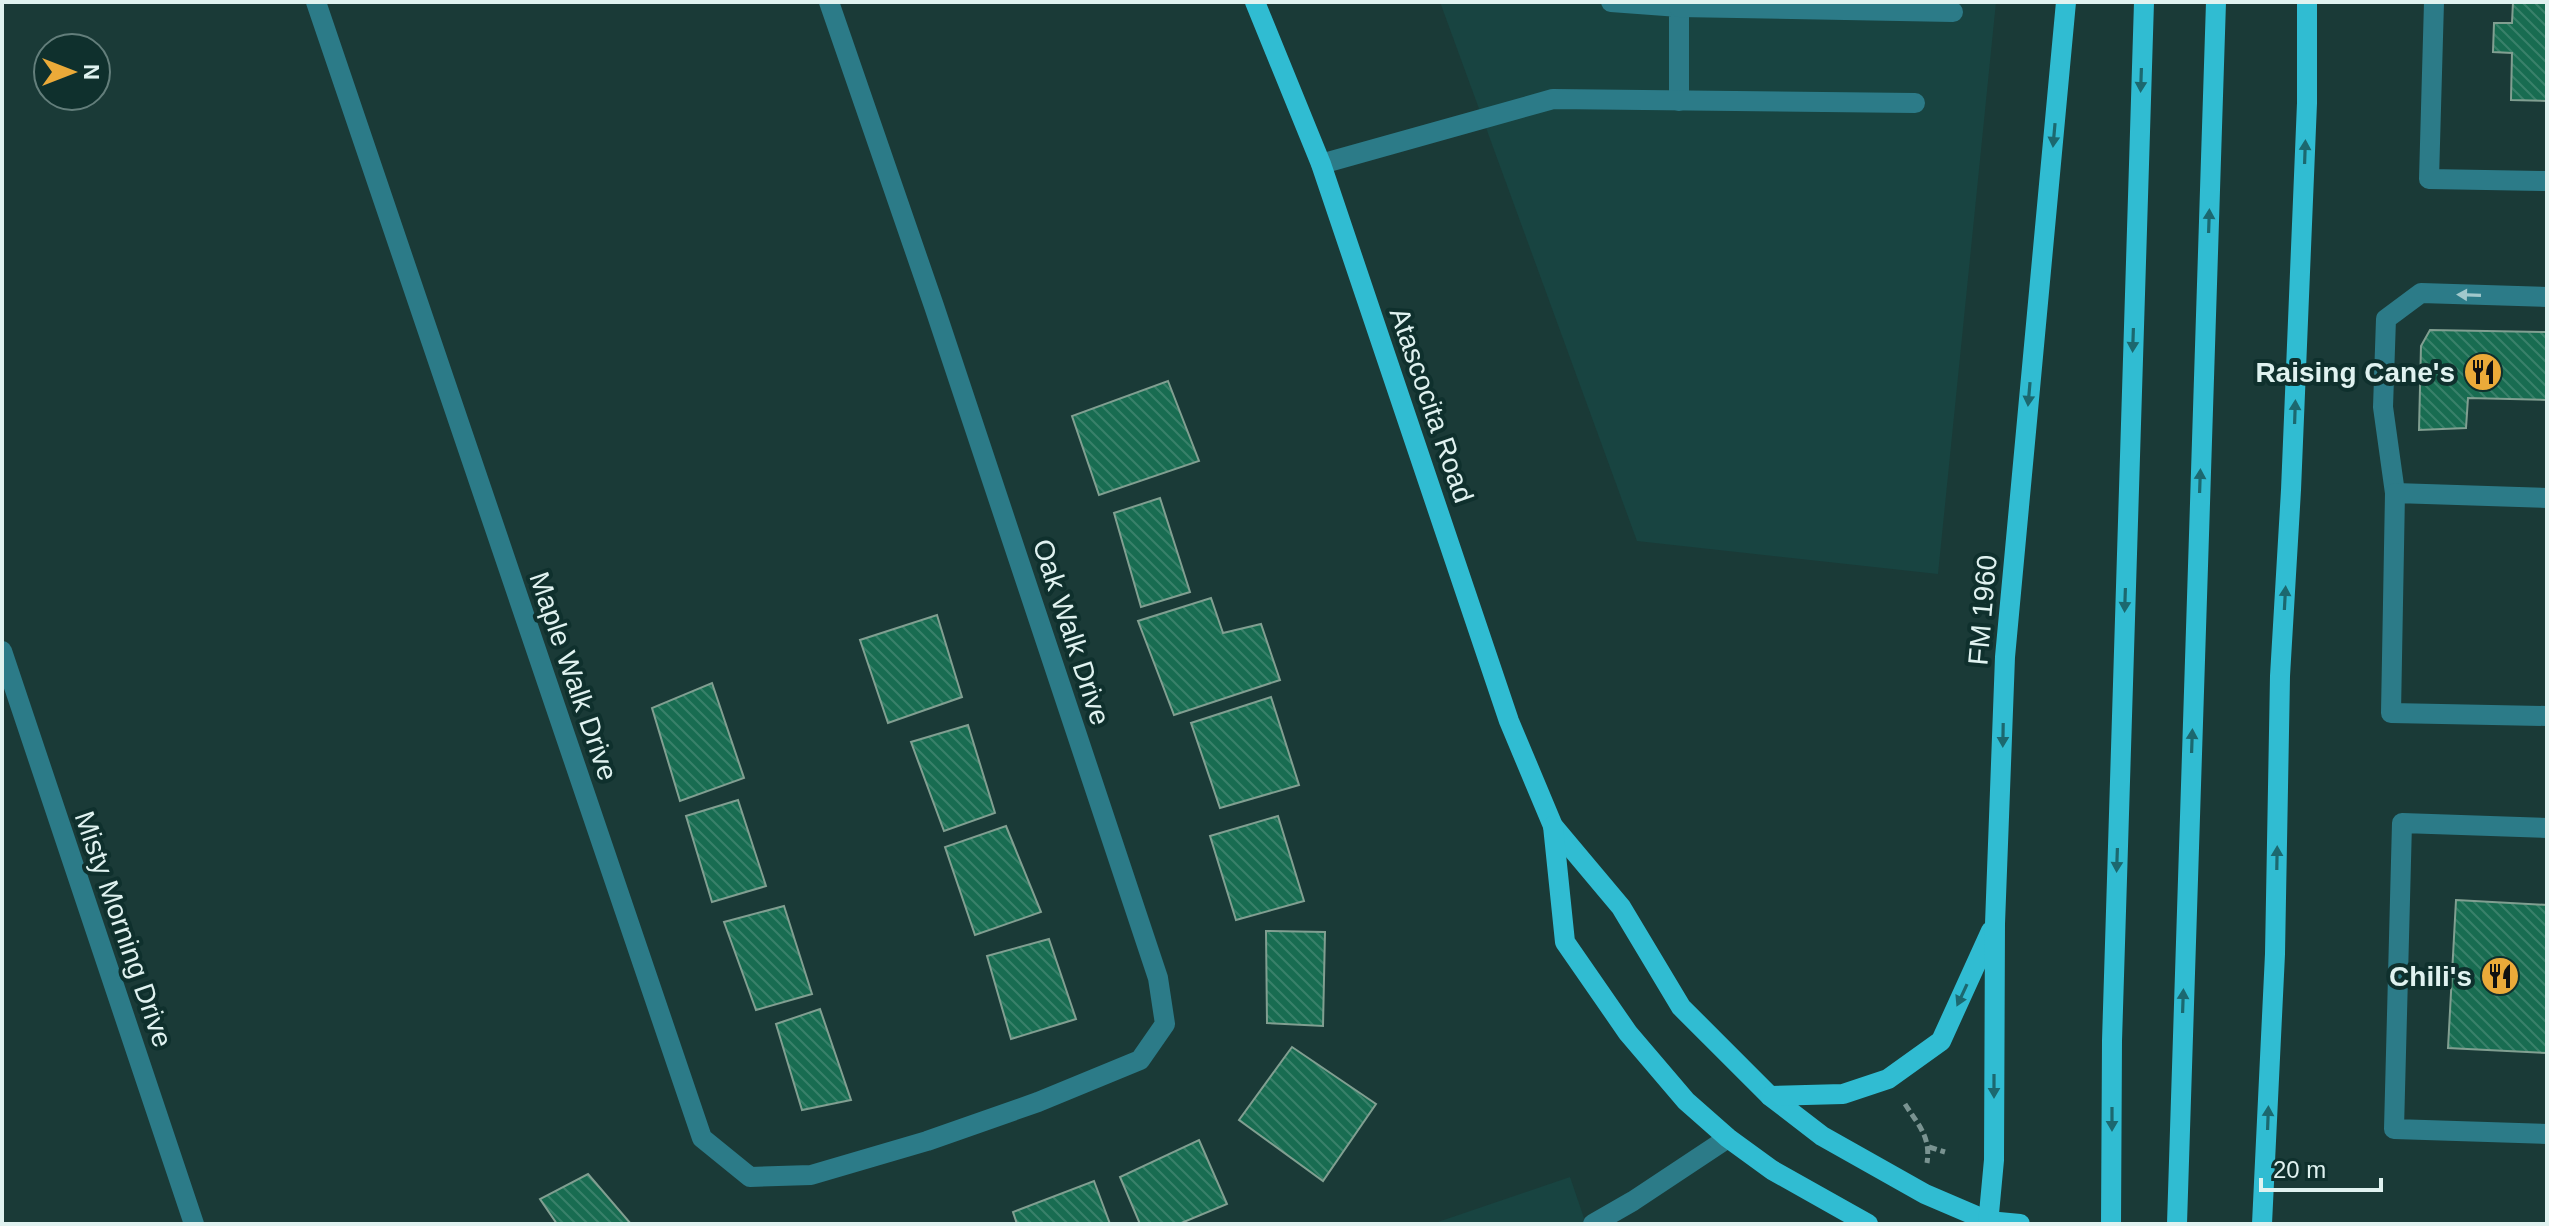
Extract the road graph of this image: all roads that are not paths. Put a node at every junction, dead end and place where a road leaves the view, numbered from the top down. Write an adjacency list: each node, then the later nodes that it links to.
1 (316, 2): 27 (street, Maple Walk Drive)
2 (829, 2): 27 (street, Oak Walk Drive)
3 (1255, 2): 14 (main road, Atascocita Road)
4 (1611, 2): 10 (street)
5 (2066, 2): 23 (main road, FM 1960 / FM 1960, one-way to 23)
6 (2144, 2): 33 (main road, one-way to 33)
7 (2216, 2): 34 (main road, one-way to 7)
8 (2307, 2): 35 (main road, one-way to 8)
9 (2434, 2): 15 (street)
10 (1679, 4): 11 (street); 12 (street)
11 (1953, 12)
12 (1679, 101): 13 (street); 14 (street)
13 (1915, 103)
14 (1321, 164): 21 (main road, Atascocita Road)
15 (2547, 181)
16 (2547, 297): 17 (street, one-way to 17)
17 (2395, 493): 18 (street); 20 (street)
18 (2547, 498)
19 (2, 651): 29 (street, Misty Morning Drive)
20 (2547, 716)
21 (1553, 826): 24 (main road, Atascocita Road); 26 (main road, Atascocita Road)
22 (2547, 828): 25 (street)
23 (1995, 924): 24 (main road, one-way to 24); 28 (main road, FM 1960 / FM 1960, one-way to 28)
24 (1770, 1096): 28 (main road, Atascocita Road)
25 (2547, 1134)
26 (1728, 1138): 30 (street); 31 (main road, Atascocita Road)
27 (927, 1141)
28 (1988, 1223): 32 (main road, Atascocita Road)
29 (194, 1224)
30 (1593, 1224)
31 (1868, 1224)
32 (2020, 1224)
33 (2111, 1224)
34 (2177, 1224)
35 (2262, 1224)

